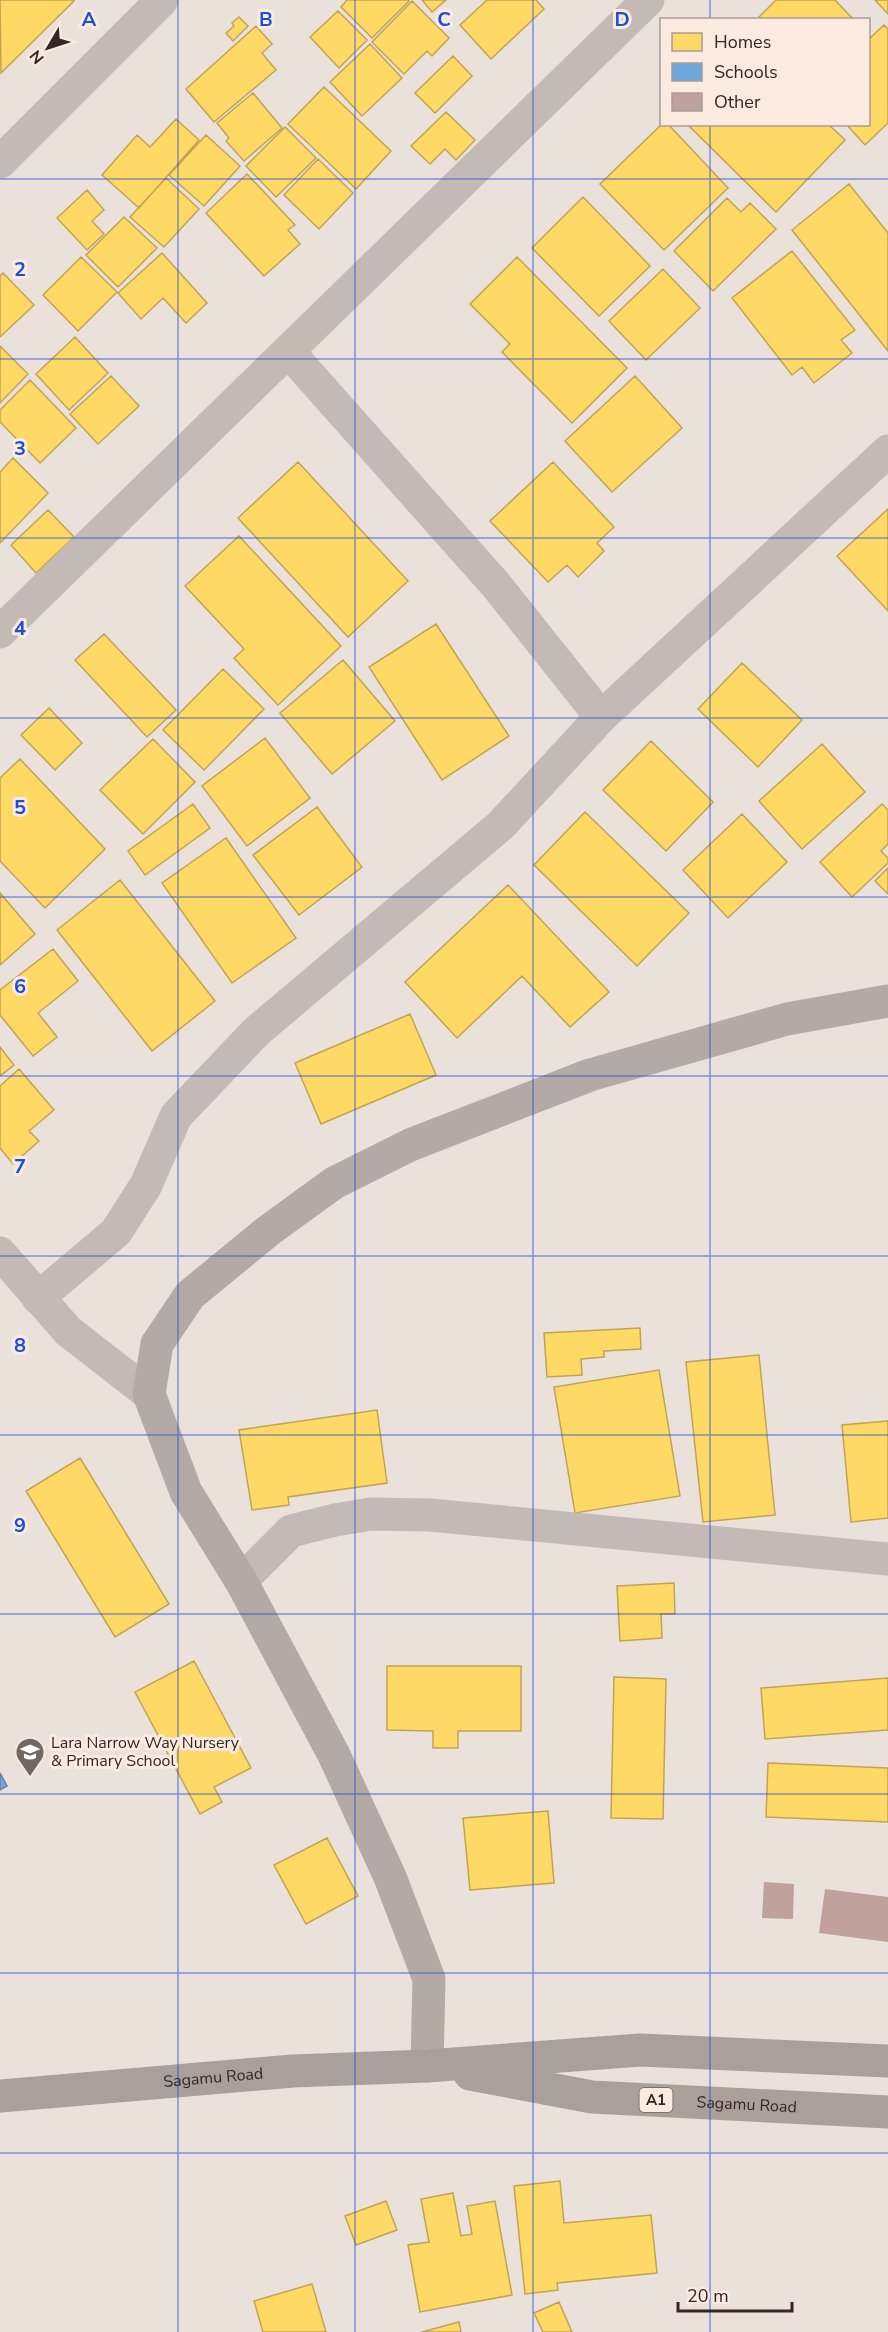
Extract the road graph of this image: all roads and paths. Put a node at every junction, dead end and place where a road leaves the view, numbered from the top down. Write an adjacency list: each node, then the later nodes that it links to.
1 (162, 0): 3 (street)
2 (648, 0): 4 (street)
3 (0, 162)
4 (288, 351): 6 (street); 7 (street)
5 (888, 451): 7 (street)
6 (3, 624)
7 (601, 717): 10 (street)
8 (888, 1001): 11 (street)
9 (0, 1253): 10 (street)
10 (38, 1298): 11 (street)
11 (149, 1394): 13 (street)
12 (888, 1559): 13 (street)
13 (241, 1581): 16 (street)
14 (836, 2058): 15 (highway, Sagamu Road / A1); 16 (highway, Sagamu Road / A1); 18 (highway)
15 (888, 2061)
16 (427, 2066): 17 (highway, Sagamu Road / A1); 18 (highway, Sagamu Road / A1)
17 (0, 2096)
18 (833, 2109): 19 (highway, Sagamu Road / A1)
19 (888, 2112)

